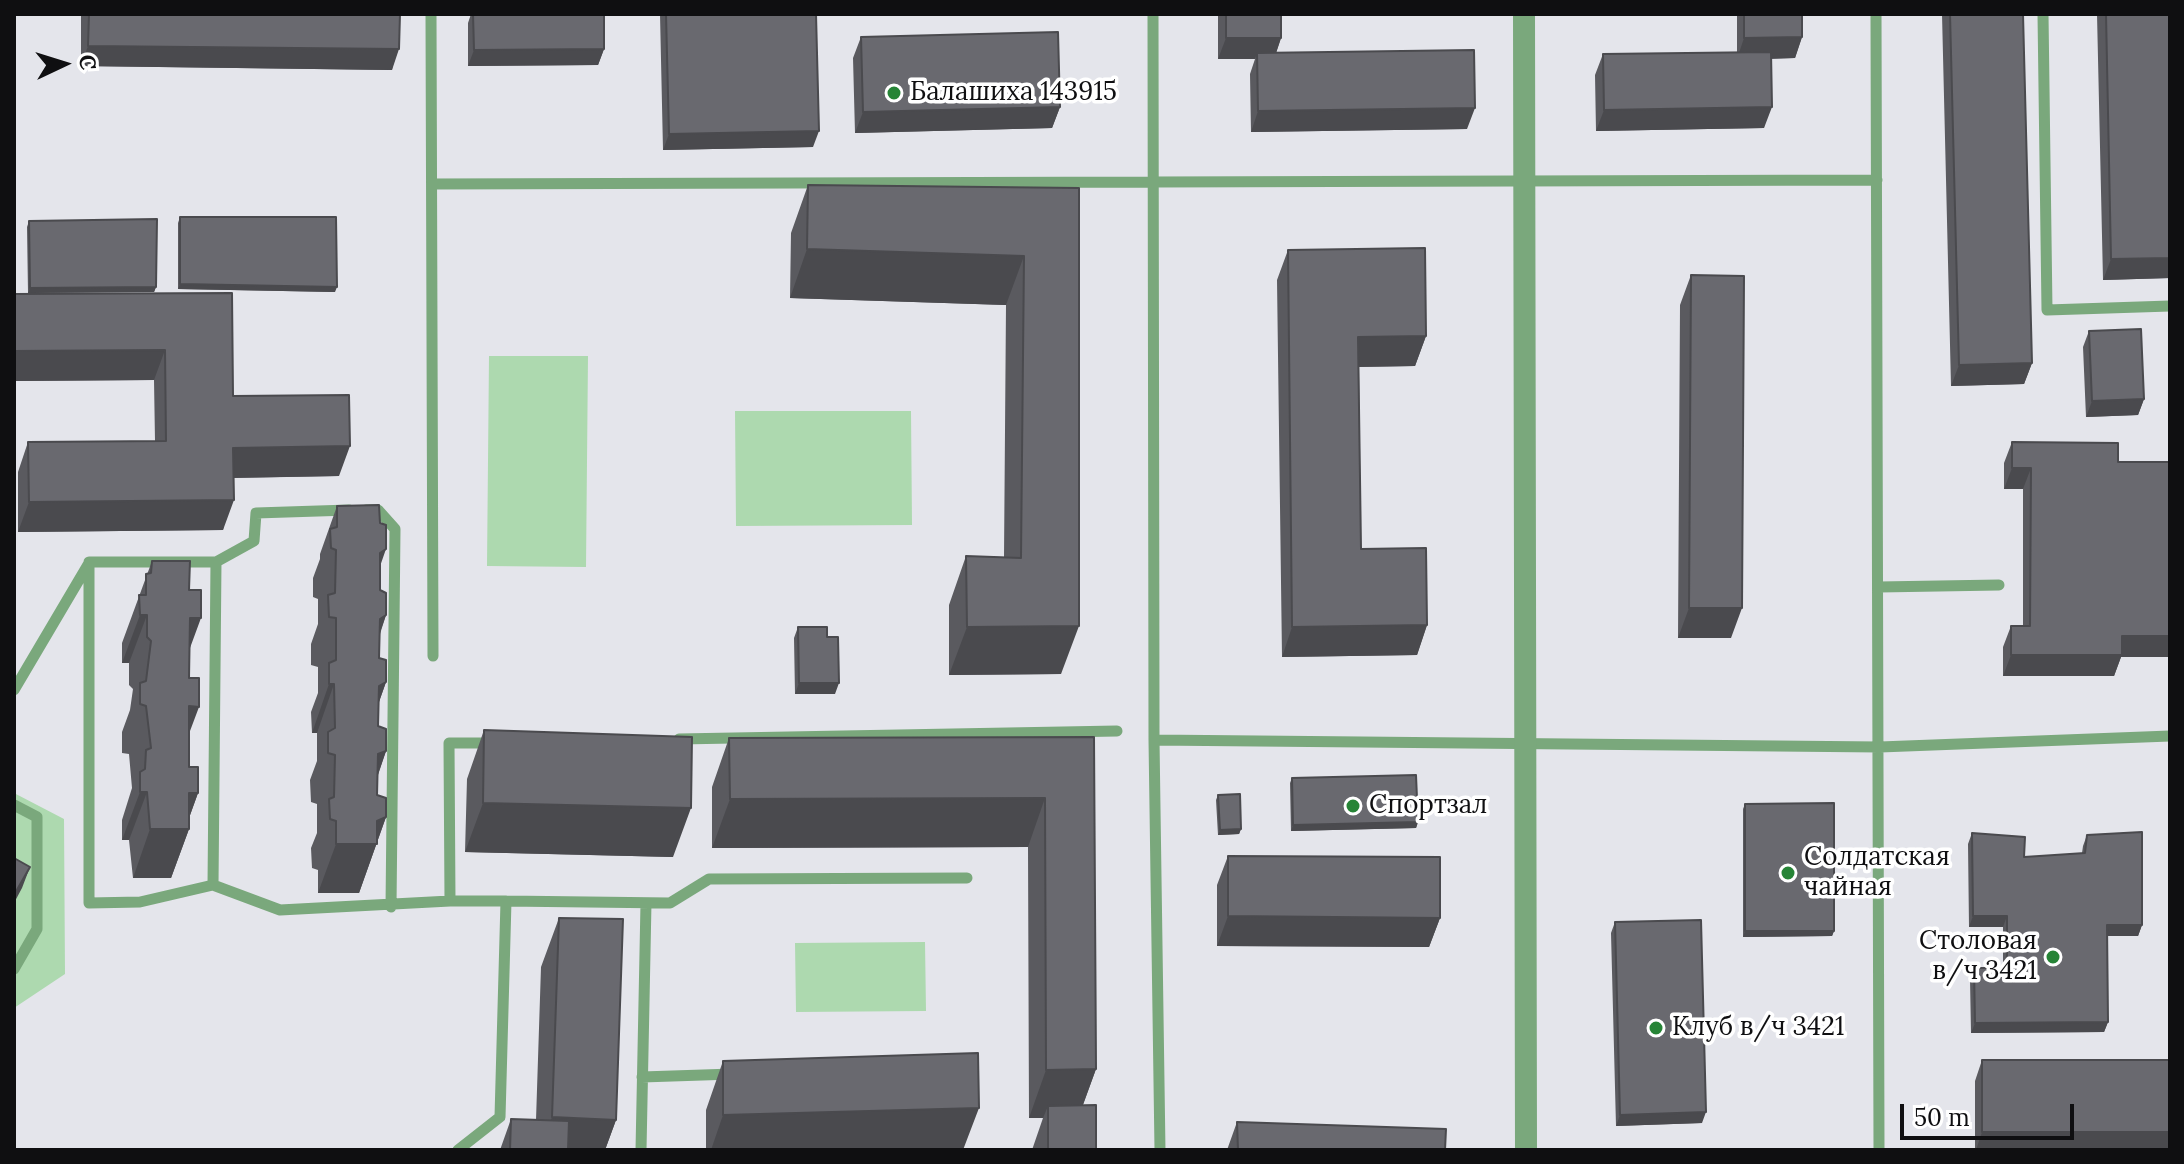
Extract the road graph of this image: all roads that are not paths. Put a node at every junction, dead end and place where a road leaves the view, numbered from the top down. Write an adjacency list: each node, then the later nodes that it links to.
1 (431, 14): 8 (lane)
2 (1153, 14): 9 (lane)
3 (1524, 14): 7 (street)
4 (1876, 14): 6 (lane)
5 (2043, 14): 10 (lane)
6 (1877, 180): 7 (lane); 14 (lane)
7 (1524, 181): 9 (lane); 22 (street)
8 (432, 184): 9 (lane); 15 (lane)
9 (1151, 184): 20 (lane)
10 (2170, 306)
11 (89, 562): 12 (lane); 16 (lane); 26 (lane)
12 (216, 562): 26 (lane); 30 (lane)
13 (1999, 585): 14 (lane)
14 (1879, 587): 23 (lane)
15 (433, 656)
16 (14, 690)
17 (1117, 731): 19 (lane)
18 (2170, 736): 23 (lane)
19 (672, 739)
20 (1154, 740): 22 (lane); 36 (lane)
21 (513, 742): 27 (lane)
22 (1525, 744): 23 (lane); 37 (street)
23 (1880, 747): 38 (lane)
24 (14, 805): 31 (lane)
25 (967, 878): 29 (lane)
26 (213, 885): 30 (lane)
27 (450, 901): 28 (lane); 30 (lane)
28 (506, 901): 29 (lane); 34 (lane)
29 (646, 903): 33 (lane)
30 (391, 907)
31 (14, 969)
32 (752, 1074): 33 (lane)
33 (642, 1077): 35 (lane)
34 (458, 1150)
35 (641, 1150)
36 (1160, 1150)
37 (1526, 1150)
38 (1879, 1150)

